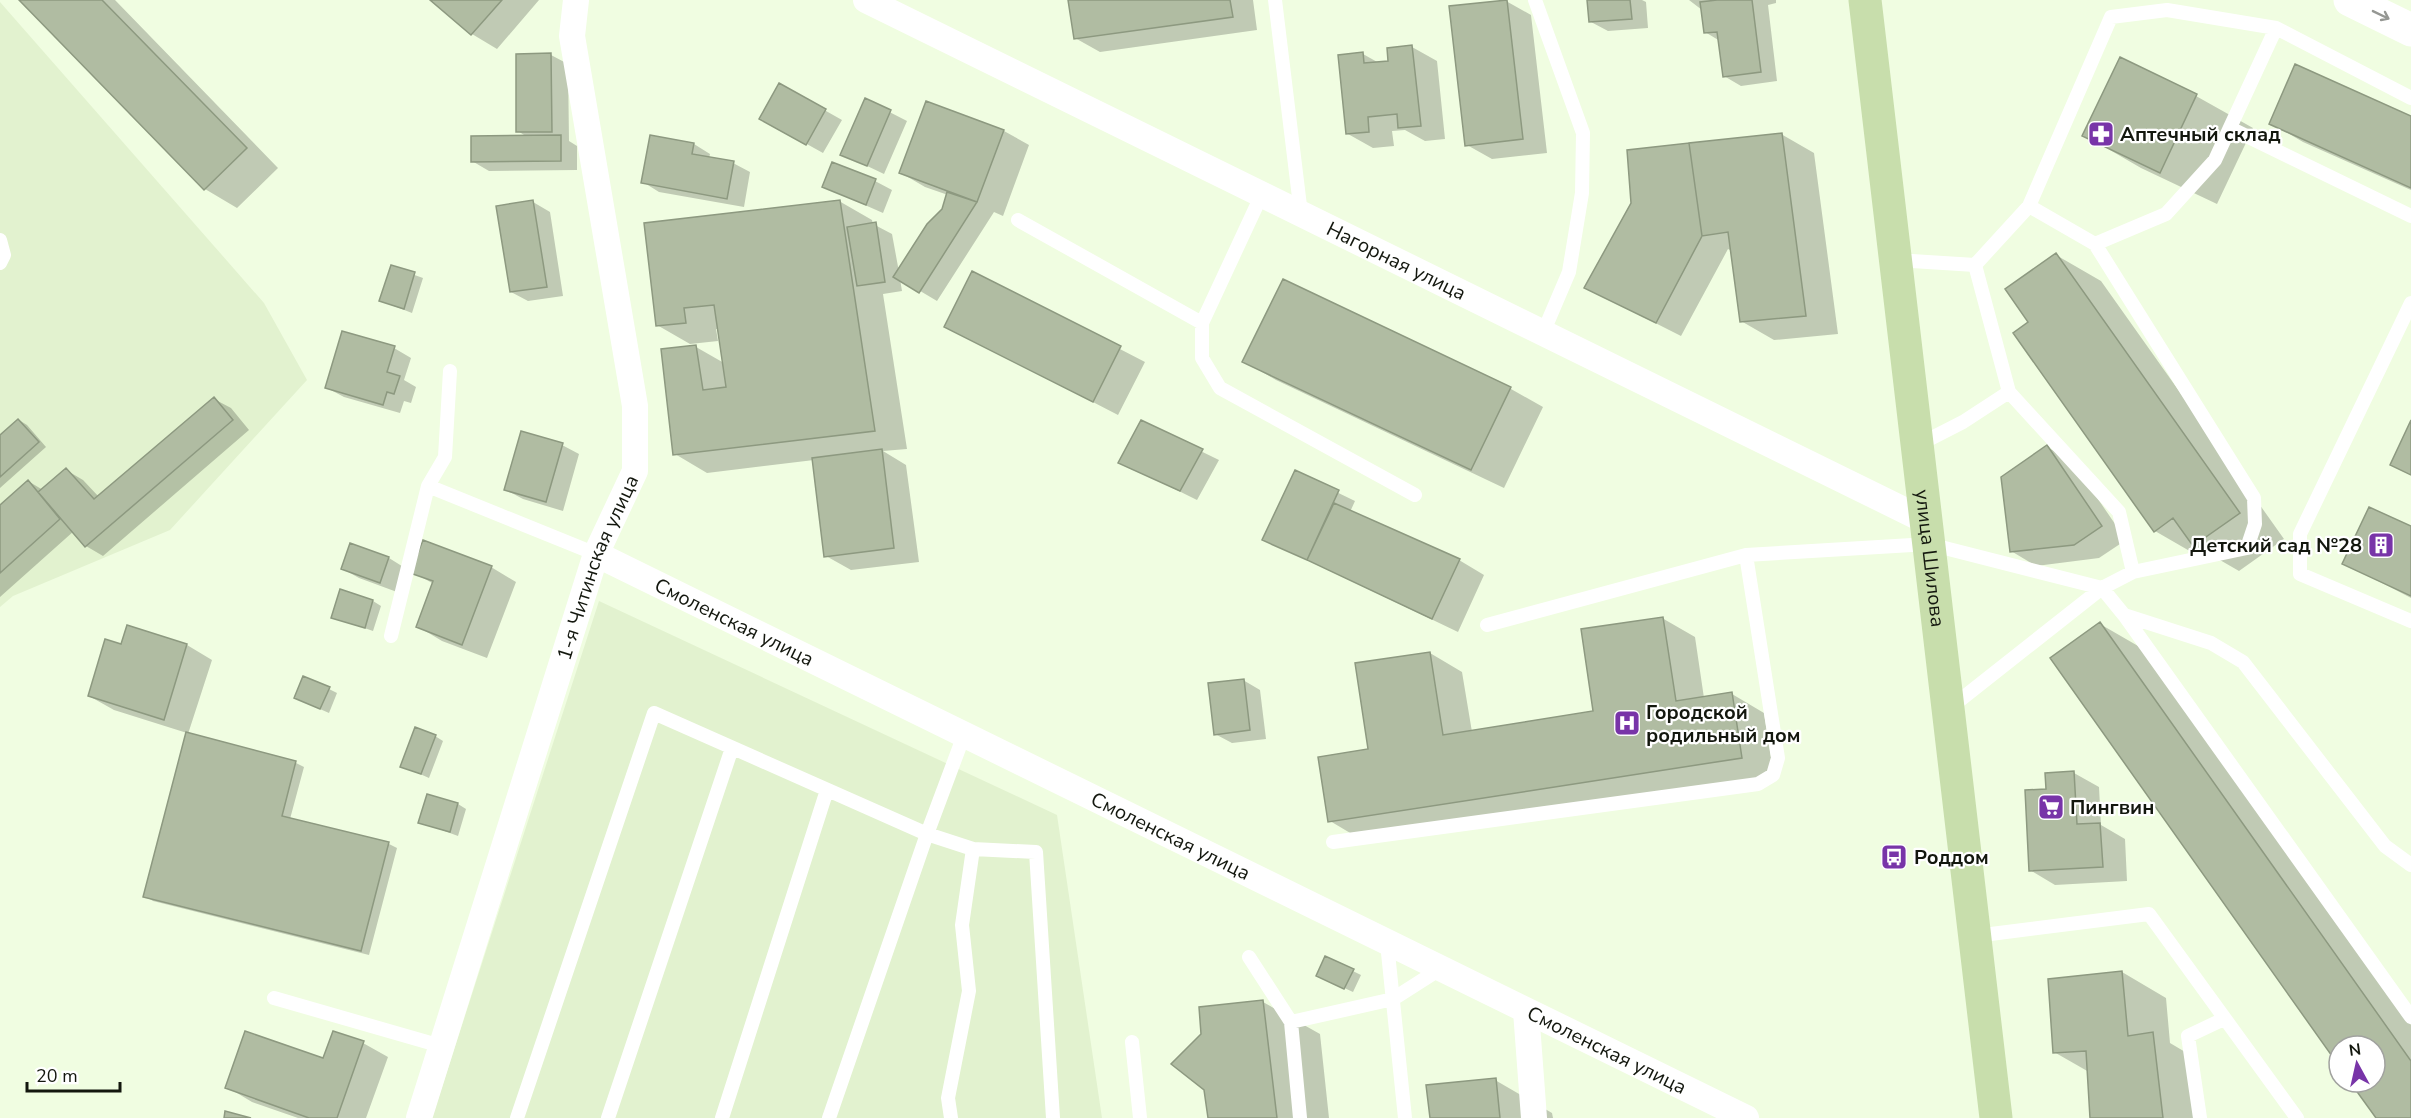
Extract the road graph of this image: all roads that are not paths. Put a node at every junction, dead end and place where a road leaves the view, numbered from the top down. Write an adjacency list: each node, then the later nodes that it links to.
1 (576, 0): 30 (street, 1-я Читинская улица)
2 (866, 0): 11 (street, Нагорная улица)
3 (1275, 0): 13 (lane)
4 (1535, 0): 23 (lane)
5 (1865, 0): 18 (main road, улица Шилова)
6 (2350, 0): 8 (main road, one-way to 8)
7 (2276, 28): 9 (lane); 10 (lane); 12 (lane)
8 (2411, 30)
9 (2411, 98)
10 (2230, 128): 14 (lane); 17 (lane)
11 (1262, 195): 13 (street, Нагорная улица); 22 (lane)
12 (2029, 206): 17 (lane); 20 (lane)
13 (1301, 214): 23 (street, Нагорная улица)
14 (2411, 216)
15 (1018, 220): 22 (lane)
16 (0, 240): 19 (lane)
17 (2095, 244): 32 (lane)
18 (1896, 260): 20 (lane); 26 (main road, улица Шилова)
19 (0, 263)
20 (1975, 265): 25 (lane)
21 (2411, 303): 35 (lane)
22 (1202, 323): 28 (lane)
23 (1543, 333): 29 (street, Нагорная улица)
24 (450, 371): 27 (lane)
25 (2008, 392): 26 (lane); 32 (lane)
26 (1918, 445): 29 (main road, улица Шилова)
27 (428, 486): 30 (lane); 37 (lane)
28 (1415, 495)
29 (1927, 532): 31 (lane); 33 (lane); 38 (main road, улица Шилова)
30 (596, 554): 39 (street, Смоленская улица); 57 (street, 1-я Читинская улица)
31 (1746, 555): 36 (lane); 43 (lane)
32 (2133, 572): 33 (lane)
33 (2102, 588): 34 (lane); 38 (lane)
34 (2124, 615): 45 (lane); 53 (lane)
35 (2411, 621)
36 (1487, 625)
37 (391, 636)
38 (1948, 710): 46 (main road, улица Шилова)
39 (964, 735): 42 (lane); 47 (street, Смоленская улица)
40 (732, 748): 41 (lane); 59 (lane); 60 (lane)
41 (827, 789): 42 (lane); 61 (lane)
42 (927, 834): 44 (lane); 62 (lane)
43 (1333, 842)
44 (973, 849): 63 (lane); 64 (lane)
45 (2411, 865)
46 (1974, 936): 54 (lane); 70 (main road, улица Шилова)
47 (1387, 943): 49 (street, Смоленская улица); 51 (lane)
48 (1249, 957): 55 (lane)
49 (1440, 969): 51 (lane); 52 (street, Смоленская улица)
50 (274, 998): 57 (lane)
51 (1393, 999): 55 (lane); 67 (lane)
52 (1526, 1011): 68 (street); 69 (street, Смоленская улица)
53 (2411, 1017)
54 (2224, 1018): 71 (lane); 72 (lane)
55 (1291, 1022): 66 (lane)
56 (1132, 1042): 65 (lane)
57 (441, 1046): 58 (street, 1-я Читинская улица)
58 (419, 1118)
59 (518, 1118)
60 (608, 1118)
61 (722, 1118)
62 (829, 1118)
63 (951, 1118)
64 (1053, 1118)
65 (1140, 1118)
66 (1300, 1118)
67 (1405, 1118)
68 (1534, 1118)
69 (1746, 1118)
70 (1996, 1118)
71 (2200, 1118)
72 (2296, 1118)

